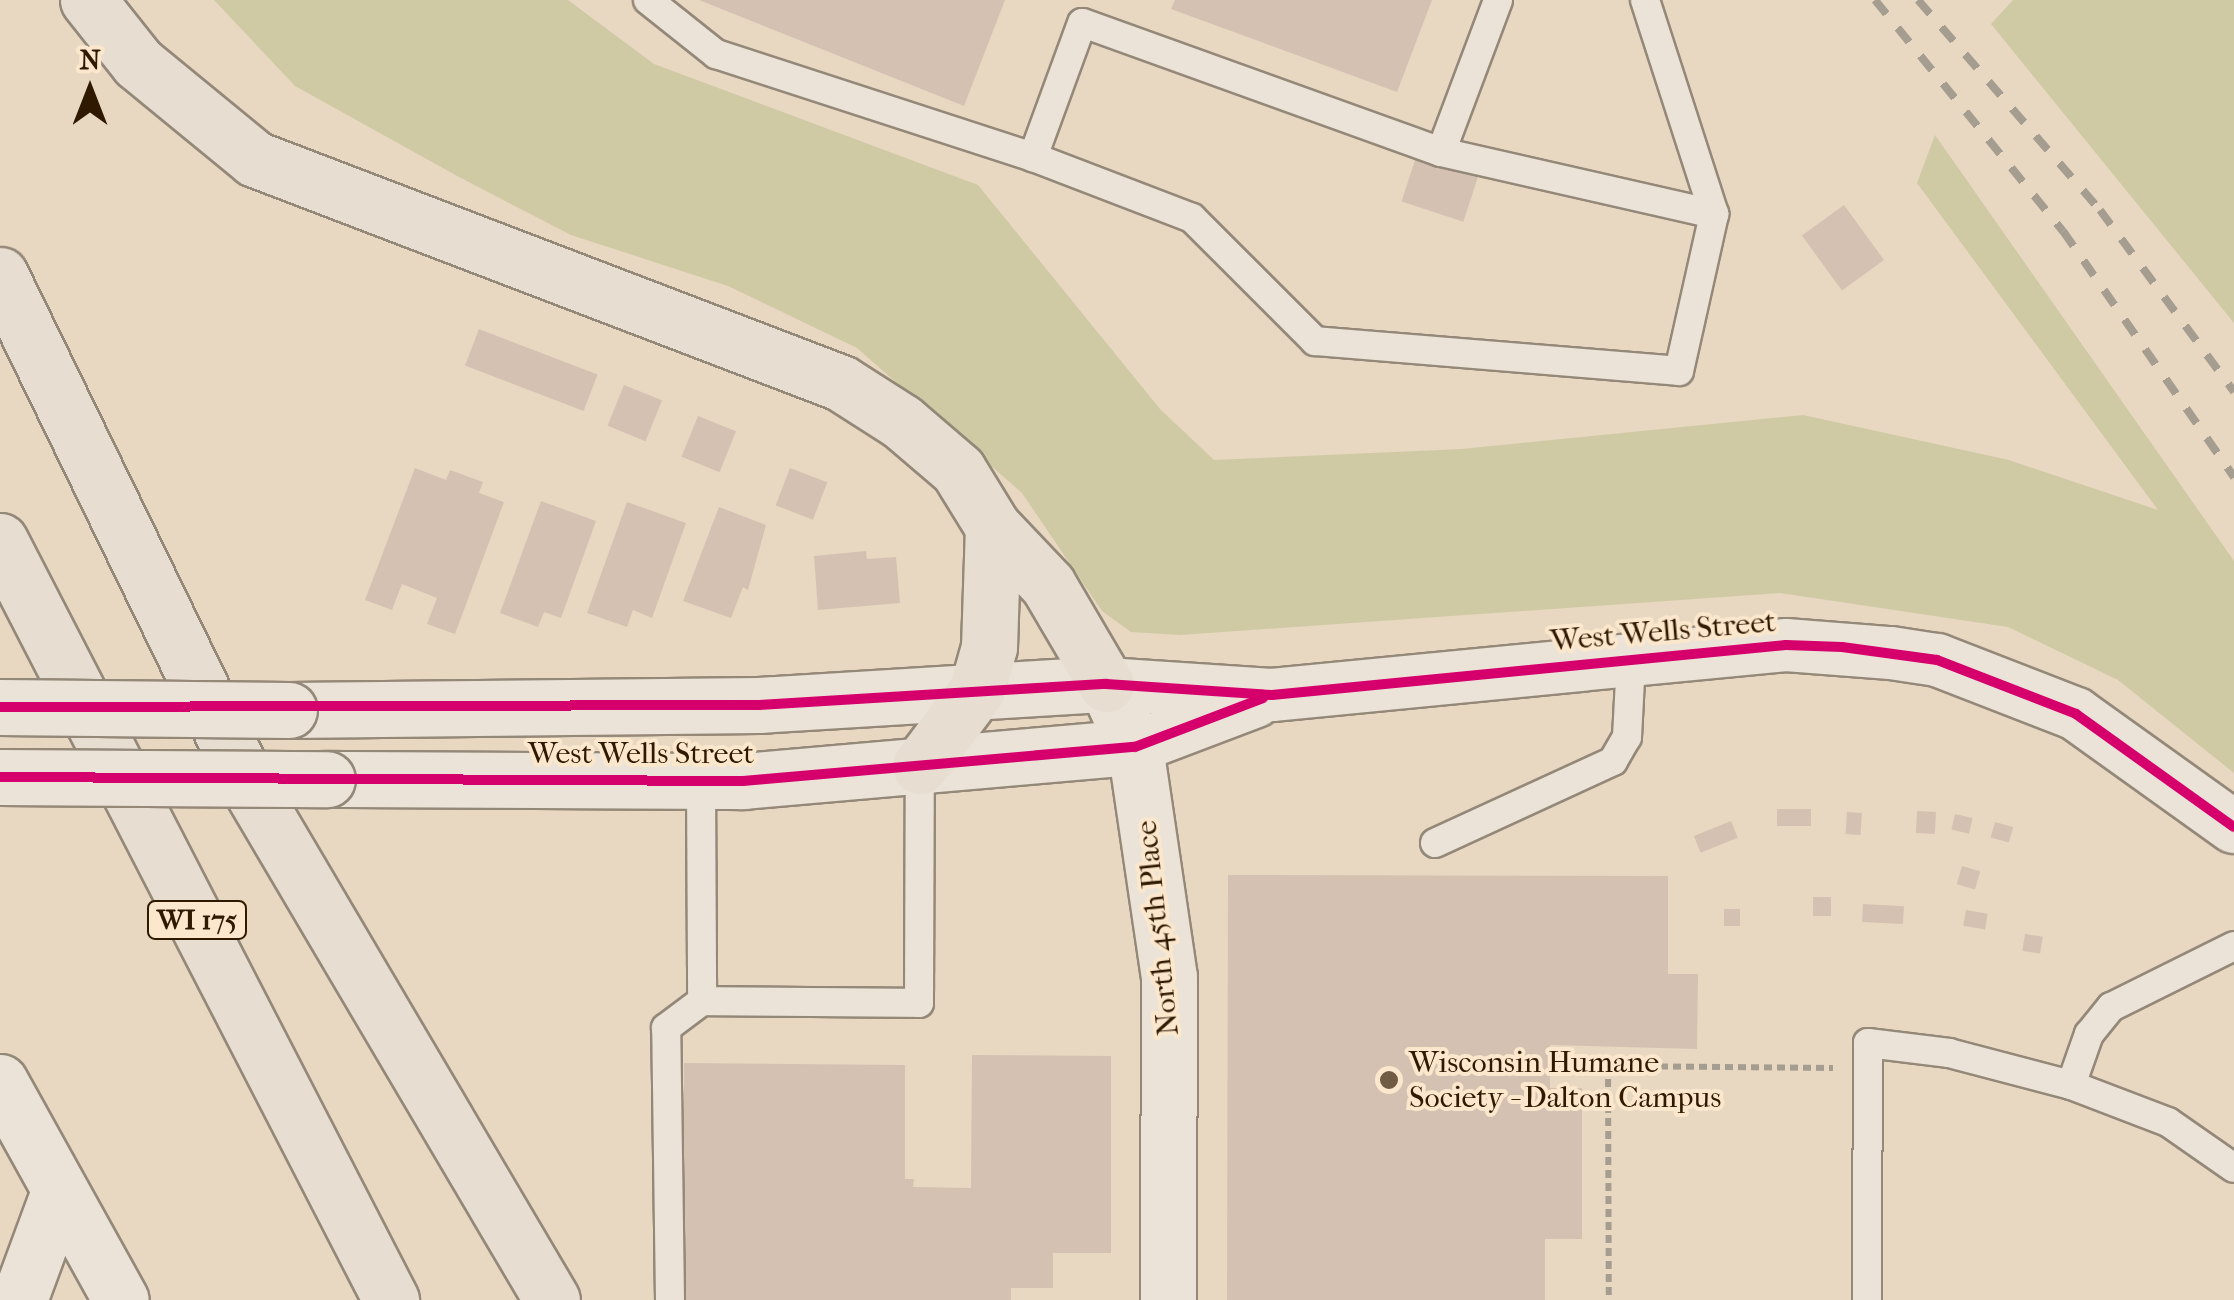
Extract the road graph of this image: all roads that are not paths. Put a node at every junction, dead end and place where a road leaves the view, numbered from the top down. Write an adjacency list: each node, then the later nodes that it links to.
1 (88, 0): 9 (highway)
2 (648, 0): 6 (lane)
3 (1498, 0): 5 (lane)
4 (1645, 0): 7 (lane)
5 (1441, 152): 6 (lane); 7 (lane)
6 (1033, 157): 7 (lane)
7 (1714, 214)
8 (0, 275): 31 (highway)
9 (993, 528): 12 (highway); 13 (highway)
10 (0, 540): 30 (highway, WI 175)
11 (1631, 660): 14 (street, West Wells Street); 20 (street, West Wells Street); 21 (lane)
12 (1106, 684): 13 (street, West Wells Street); 14 (street, West Wells Street); 16 (street, North 45th Place)
13 (977, 690): 15 (street, West Wells Street, bridge); 17 (highway)
14 (1272, 695): 16 (street, West Wells Street)
15 (0, 707)
16 (1134, 746): 17 (street, West Wells Street); 33 (street, North 45th Place)
17 (920, 766): 19 (street, West Wells Street); 23 (lane)
18 (0, 776): 19 (street, West Wells Street, bridge)
19 (702, 780): 23 (lane)
20 (2234, 827)
21 (1435, 843)
22 (2234, 946): 25 (lane)
23 (702, 1001): 32 (lane)
24 (0, 1082): 27 (street)
25 (2072, 1085): 26 (lane); 34 (lane)
26 (2234, 1168)
27 (59, 1190): 28 (street); 29 (street)
28 (19, 1300)
29 (120, 1300)
30 (391, 1300)
31 (552, 1300)
32 (670, 1300)
33 (1168, 1300)
34 (1867, 1300)

